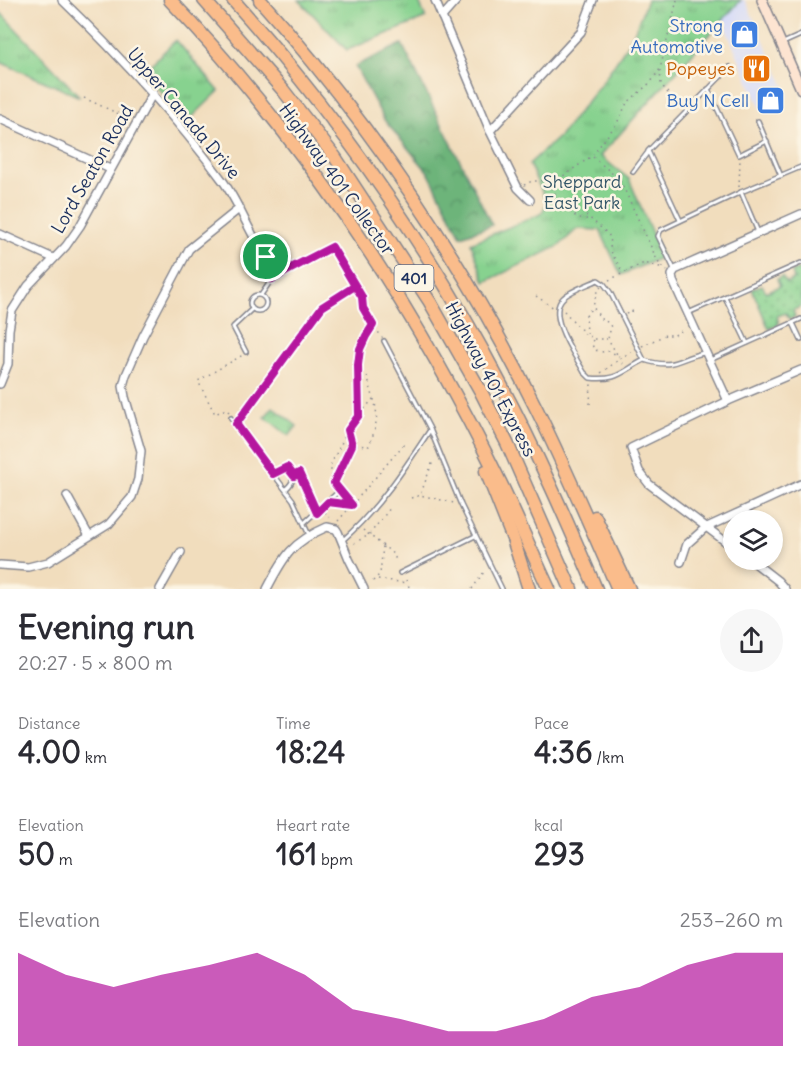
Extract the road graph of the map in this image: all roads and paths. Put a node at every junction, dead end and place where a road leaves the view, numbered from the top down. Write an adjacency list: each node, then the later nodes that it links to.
1 (62, 0): 18 (street, Upper Canada Drive)
2 (170, 0): 84 (highway, Highway 401 Collector / 401)
3 (204, 0): 139 (highway, Highway 401 Express / 401)
4 (233, 0): 140 (highway, Highway 401 Express / 401)
5 (260, 0): 44 (highway, 401)
6 (435, 0): 11 (street)
7 (457, 0): 11 (street)
8 (592, 0): 24 (street)
9 (677, 0): 15 (path)
10 (762, 0): 13 (main road)
11 (442, 17): 24 (street)
12 (801, 35): 13 (lane)
13 (781, 44): 17 (main road)
14 (730, 67): 16 (lane)
15 (660, 69): 19 (path); 28 (path)
16 (708, 88): 26 (lane); 27 (lane)
17 (801, 89)
18 (153, 93): 22 (street, Lord Seaton Road); 37 (street, Upper Canada Drive)
19 (670, 96)
20 (84, 98): 22 (path)
21 (0, 119): 30 (street)
22 (137, 121): 30 (street, Lord Seaton Road)
23 (758, 121): 25 (lane)
24 (489, 131): 34 (street)
25 (767, 141): 27 (lane); 32 (lane)
26 (648, 151): 31 (lane); 41 (lane)
27 (739, 155): 35 (path)
28 (592, 156): 33 (path); 50 (path)
29 (801, 167): 32 (lane)
30 (110, 169): 46 (street, Lord Seaton Road)
31 (633, 172)
32 (781, 176): 35 (lane)
33 (548, 182): 34 (path); 40 (path)
34 (518, 188): 36 (street)
35 (740, 190): 41 (lane); 43 (lane)
36 (530, 200)
37 (240, 208): 45 (street, Upper Canada Drive); 116 (street)
38 (801, 214): 43 (street)
39 (586, 215): 40 (path)
40 (588, 219): 49 (path)
41 (680, 220): 50 (lane)
42 (0, 234): 46 (street)
43 (759, 234): 50 (street)
44 (446, 249): 141 (highway, 401); 142 (highway)
45 (266, 257): 48 (lane); 51 (lane)
46 (53, 258): 71 (street, Lord Seaton Road)
47 (801, 263): 55 (lane)
48 (291, 268): 51 (lane); 52 (lane)
49 (623, 273)
50 (674, 273): 59 (street)
51 (272, 279): 53 (lane)
52 (355, 286): 62 (path); 88 (path)
53 (261, 295): 57 (lane); 57 (lane)
54 (536, 297): 58 (path)
55 (725, 297): 59 (lane); 69 (lane)
56 (593, 307): 64 (path)
57 (252, 309): 73 (lane)
58 (558, 311): 64 (path); 72 (lane); 79 (lane)
59 (688, 313): 75 (street)
60 (801, 319): 61 (lane)
61 (793, 323): 67 (lane); 69 (lane)
62 (373, 325): 68 (path); 86 (path)
63 (685, 329): 72 (path)
64 (588, 335): 65 (path)
65 (593, 338): 66 (path); 74 (path)
66 (608, 339)
67 (801, 340)
68 (384, 341): 89 (lane)
69 (747, 343): 75 (lane)
70 (0, 344): 71 (street)
71 (9, 347): 80 (street, Lord Seaton Road)
72 (638, 348): 74 (path); 76 (lane)
73 (246, 352): 85 (path)
74 (619, 357): 79 (path)
75 (707, 357): 76 (lane); 82 (street)
76 (645, 360): 79 (lane)
77 (801, 370): 82 (street)
78 (367, 376): 81 (path)
79 (592, 379): 83 (path)
80 (0, 384)
81 (374, 398): 86 (path); 92 (path)
82 (728, 401): 113 (street)
83 (590, 404)
84 (461, 408): 137 (highway); 138 (highway, Highway 401 Collector / 401)
85 (226, 409)
86 (359, 415): 90 (path)
87 (231, 418): 88 (lane)
88 (236, 424): 94 (lane)
89 (430, 429): 105 (lane); 112 (lane)
90 (348, 430): 92 (path); 92 (path)
91 (404, 444): 104 (path)
92 (352, 445)
93 (433, 460): 100 (path)
94 (273, 474): 95 (lane); 97 (lane)
95 (294, 476): 97 (lane); 102 (path)
96 (801, 484): 113 (street)
97 (286, 489): 111 (lane)
98 (339, 491): 103 (lane); 104 (path)
99 (67, 495): 116 (street)
100 (420, 495): 101 (path); 105 (path)
101 (411, 498)
102 (311, 500): 103 (path); 107 (path); 108 (path)
103 (328, 502): 104 (path); 107 (lane)
104 (352, 505): 110 (path)
105 (461, 505): 117 (lane)
106 (392, 507): 115 (path)
107 (321, 509): 108 (lane); 109 (path)
108 (317, 513): 111 (lane)
109 (330, 518)
110 (338, 521)
111 (304, 523): 114 (lane)
112 (357, 526): 115 (path); 119 (lane)
113 (705, 528): 118 (street); 124 (street)
114 (309, 535): 119 (street); 132 (street)
115 (369, 535): 120 (path); 121 (path)
116 (89, 536): 125 (street)
117 (475, 536): 128 (lane); 136 (lane)
118 (723, 540)
119 (342, 541): 133 (street)
120 (354, 543)
121 (383, 545): 123 (path); 129 (path)
122 (181, 552): 131 (street)
123 (398, 562)
124 (681, 562)
125 (0, 565)
126 (764, 570): 143 (street)
127 (484, 572): 135 (path)
128 (400, 573)
129 (377, 579): 130 (path); 134 (path)
130 (373, 581)
131 (160, 589)
132 (267, 589)
133 (364, 589)
134 (410, 589)
135 (472, 589)
136 (502, 589)
137 (529, 589)
138 (549, 589)
139 (571, 589)
140 (596, 589)
141 (618, 589)
142 (629, 589)
143 (785, 589)

